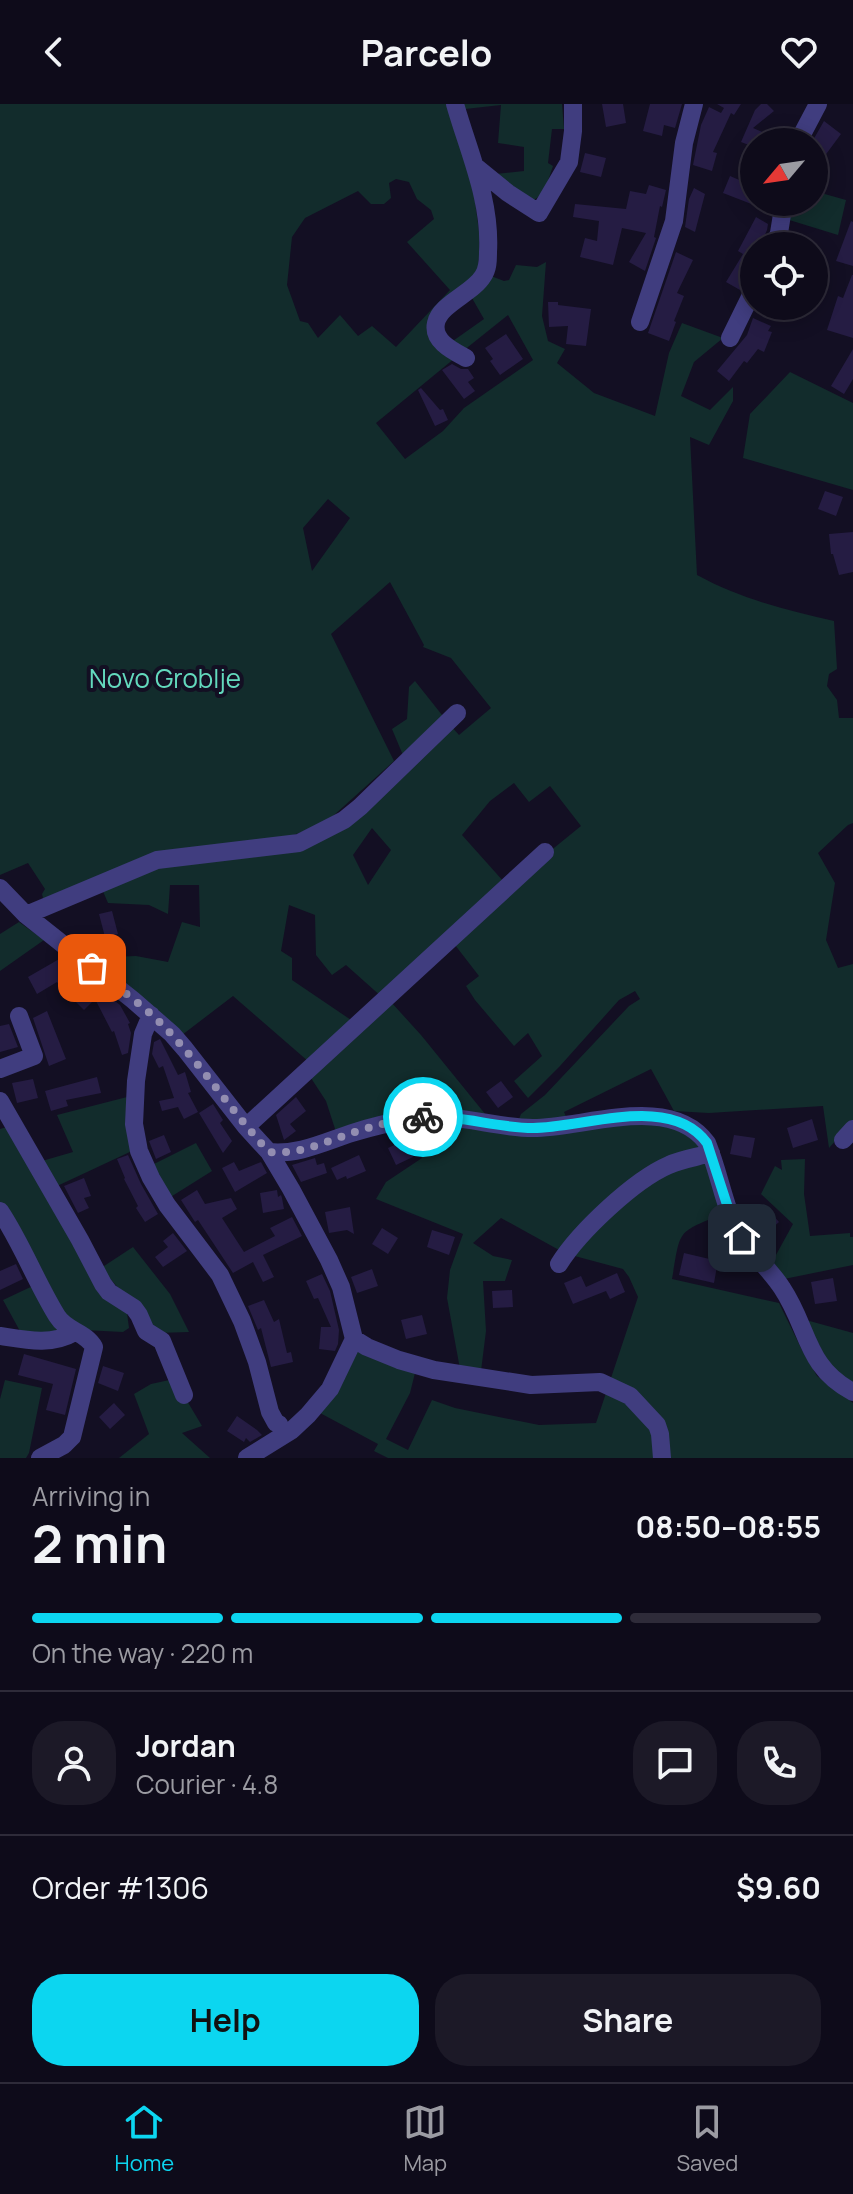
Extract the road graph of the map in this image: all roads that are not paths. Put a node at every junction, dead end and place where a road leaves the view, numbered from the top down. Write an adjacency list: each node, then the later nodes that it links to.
1 (455, 104): 6 (street)
2 (573, 104): 6 (street)
3 (694, 104): 8 (street)
4 (818, 104): 5 (street)
5 (805, 128)
6 (476, 167): 10 (street)
7 (740, 318): 9 (street)
8 (640, 322)
9 (730, 338)
10 (466, 358)
11 (457, 713): 14 (street)
12 (545, 852): 19 (street)
13 (0, 888): 14 (street)
14 (26, 915): 15 (street)
15 (151, 1015): 19 (street); 29 (street)
16 (19, 1016): 17 (street)
17 (0, 1069)
18 (0, 1101): 28 (street)
19 (246, 1127): 20 (street)
20 (269, 1152): 21 (street); 26 (street)
21 (711, 1153): 23 (street); 27 (street)
22 (0, 1211): 24 (street)
23 (559, 1264)
24 (75, 1332): 25 (street); 30 (street)
25 (0, 1336)
26 (354, 1339): 31 (street); 32 (street)
27 (853, 1392)
28 (184, 1395)
29 (279, 1424)
30 (40, 1458)
31 (247, 1458)
32 (662, 1458)

